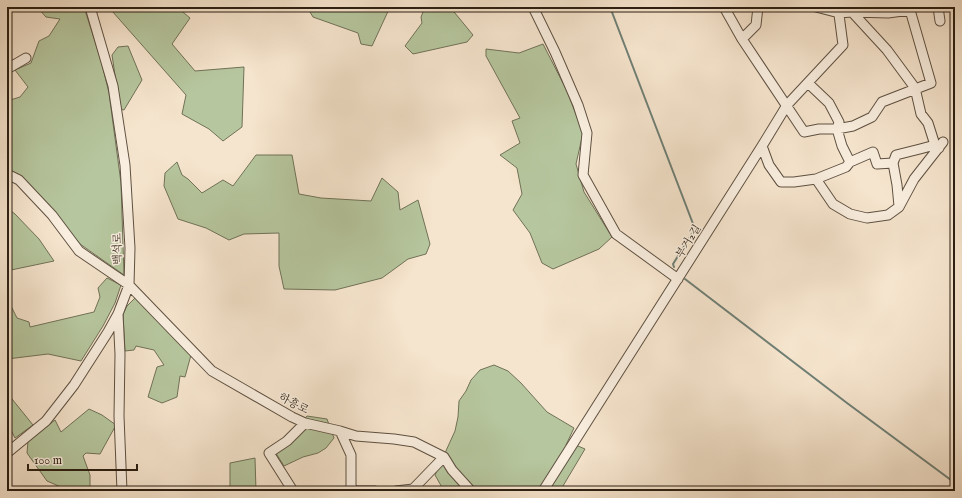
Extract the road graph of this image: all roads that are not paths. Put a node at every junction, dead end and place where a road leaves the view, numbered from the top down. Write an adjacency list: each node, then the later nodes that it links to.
1 (90, 7): 27 (street, 백석로)
2 (533, 7): 26 (street)
3 (724, 7): 12 (street)
4 (758, 7): 12 (street)
5 (816, 7): 9 (street)
6 (938, 7): 11 (street)
7 (913, 8): 8 (street); 16 (street)
8 (900, 9): 10 (street)
9 (838, 10): 10 (street); 15 (street, 부거2길)
10 (852, 12): 16 (street)
11 (940, 21)
12 (742, 38): 17 (street)
13 (26, 58): 14 (street)
14 (7, 69)
15 (808, 83): 17 (street, 부거2길); 18 (street)
16 (915, 88): 18 (street); 19 (street)
17 (787, 105): 18 (street); 20 (street, 부거2길)
18 (837, 130): 21 (street)
19 (939, 145): 22 (street); 25 (street)
20 (762, 146): 24 (street); 26 (street, 부거2길)
21 (850, 162): 22 (street); 24 (street)
22 (893, 163): 25 (street)
23 (7, 174): 27 (street, 하흥로)
24 (816, 179): 25 (street)
25 (899, 207)
26 (678, 278): 39 (street, 부거2길)
27 (130, 285): 28 (street, 백석로); 29 (street, 하흥로)
28 (118, 314): 31 (street, 백석로); 34 (street)
29 (305, 423): 30 (street, 하흥로); 35 (street)
30 (340, 431): 32 (street, 하흥로); 36 (street)
31 (7, 453)
32 (444, 457): 33 (street); 38 (street, 하흥로)
33 (413, 490): 37 (street)
34 (122, 491)
35 (293, 491)
36 (375, 491)
37 (396, 491)
38 (471, 491)
39 (543, 491)

